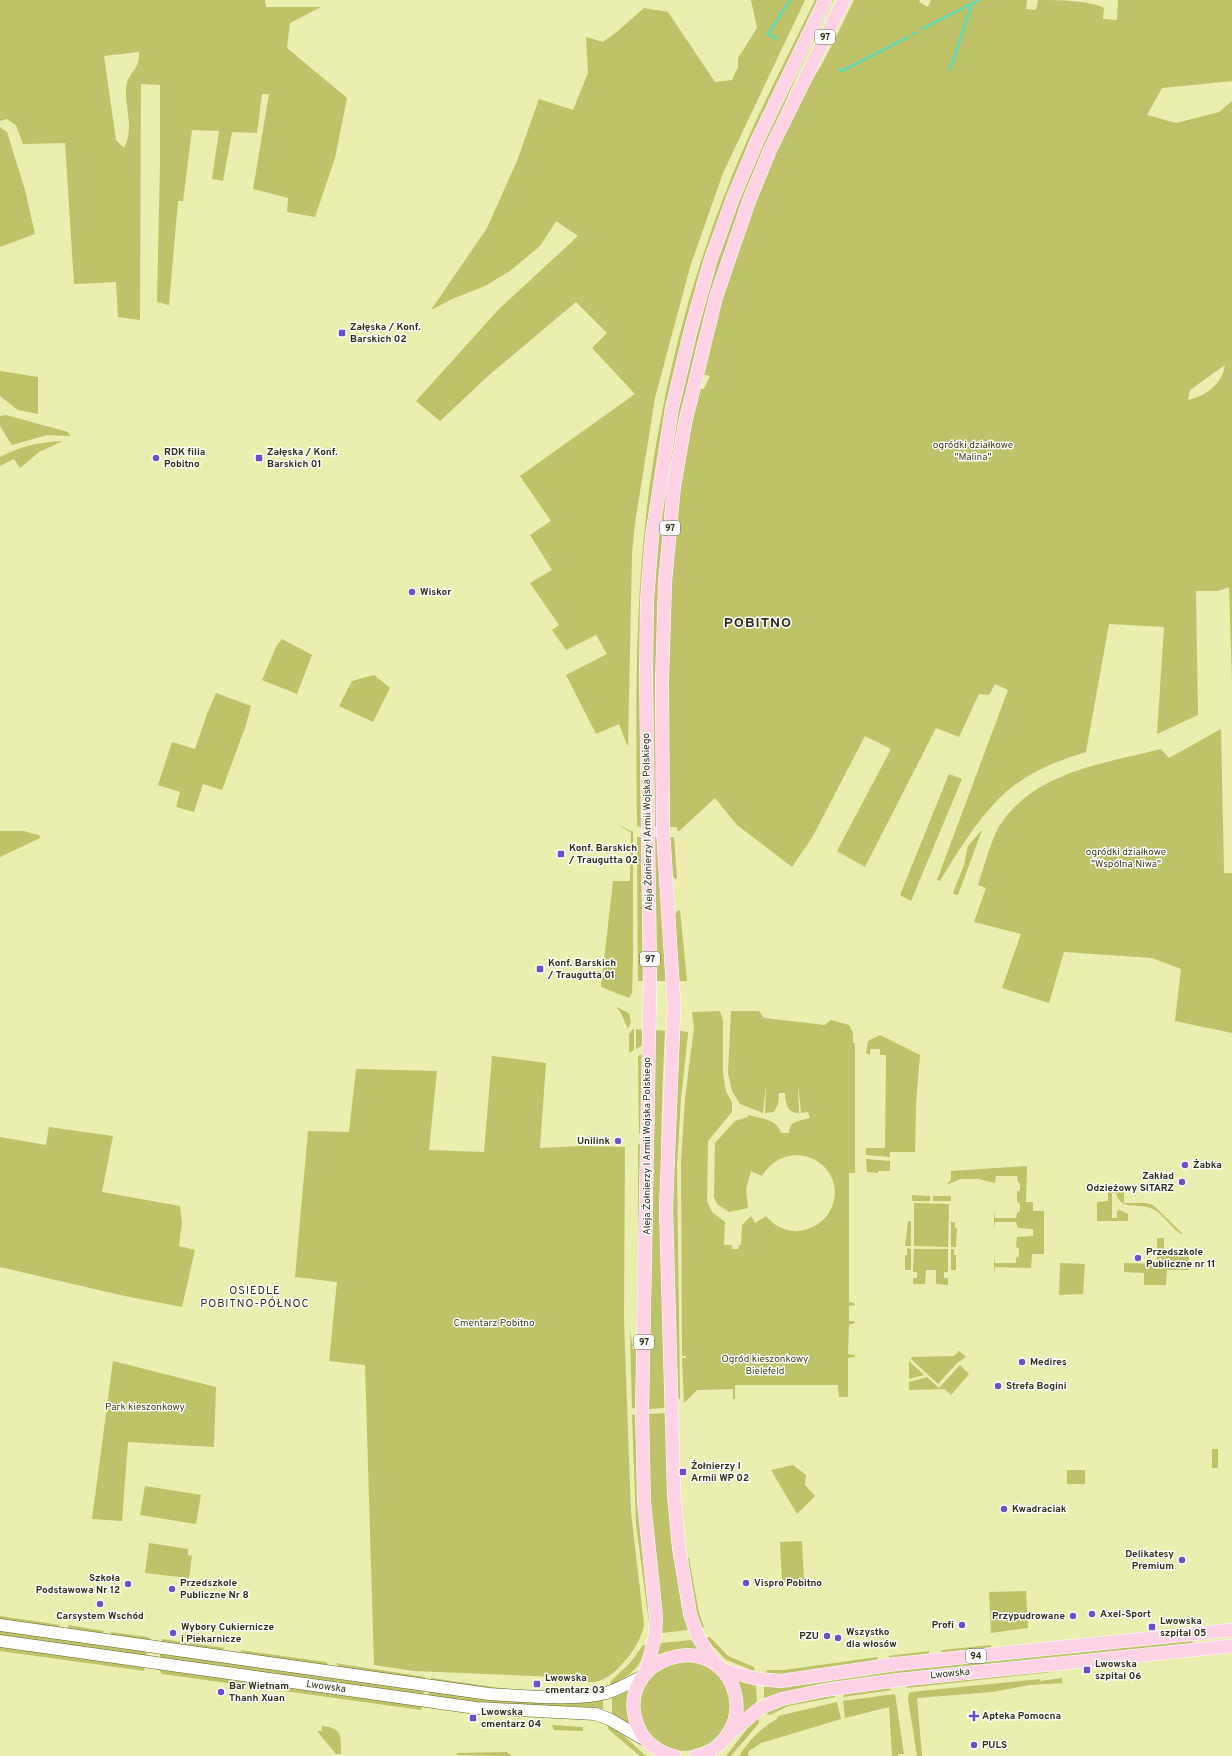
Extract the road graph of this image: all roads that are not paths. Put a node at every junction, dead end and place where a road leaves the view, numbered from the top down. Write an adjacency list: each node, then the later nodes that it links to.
1 (826, 0): 8 (main road, Aleja Żołnierzy I Armii Wojska Polskiego / 97)
2 (844, 0): 7 (main road, Aleja Żołnierzy I Armii Wojska Polskiego / 97)
3 (0, 1625): 8 (main road, Lwowska)
4 (1232, 1630): 7 (main road, Lwowska / 94)
5 (0, 1641): 10 (main road, Lwowska)
6 (1232, 1646): 9 (main road, Lwowska / 94)
7 (719, 1667): 8 (main road, 94); 9 (main road, Aleja Żołnierzy I Armii Wojska Polskiego)
8 (644, 1675): 10 (main road, 94)
9 (726, 1737): 12 (main road, 94); 13 (main road, Aleja Żołnierzy I Armii Wojska Polskiego)
10 (654, 1748): 11 (main road)
11 (674, 1756)
12 (696, 1756)
13 (718, 1756)

